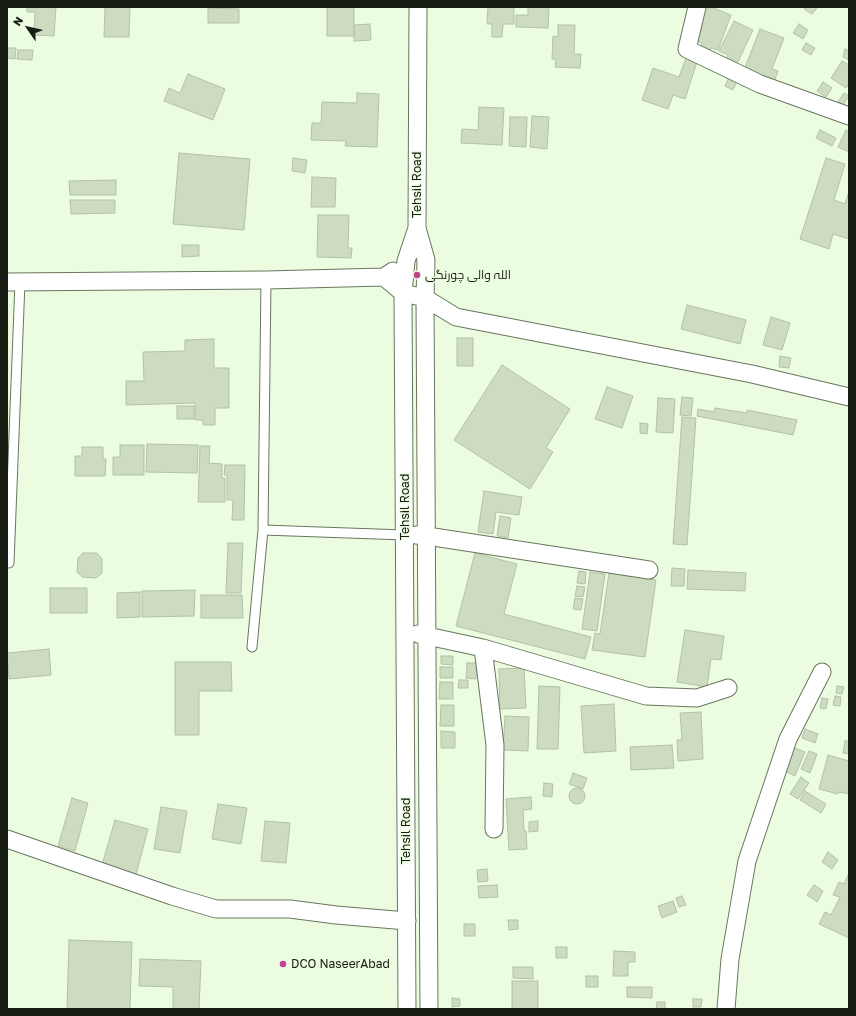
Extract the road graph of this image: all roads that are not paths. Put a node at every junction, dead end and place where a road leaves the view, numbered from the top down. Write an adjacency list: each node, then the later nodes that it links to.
1 (418, 7): 4 (street, Tehsil Road)
2 (697, 7): 3 (street)
3 (849, 116)
4 (417, 228): 5 (street); 6 (street, Tehsil Road)
5 (426, 260): 6 (street); 11 (street)
6 (406, 261): 7 (street); 10 (street, Tehsil Road)
7 (384, 277): 8 (street); 10 (street)
8 (266, 280): 9 (street); 14 (lane)
9 (14, 282): 12 (lane)
10 (404, 293): 11 (street); 15 (street, Tehsil Road)
11 (425, 298): 13 (street); 16 (street)
12 (12, 391): 17 (lane)
13 (849, 397)
14 (263, 530): 15 (lane); 21 (lane)
15 (405, 535): 16 (street); 19 (street, Tehsil Road)
16 (427, 536): 18 (street); 20 (street)
17 (9, 563)
18 (649, 570)
19 (406, 632): 20 (street); 27 (street, Tehsil Road)
20 (427, 635): 22 (street); 29 (street)
21 (252, 647)
22 (483, 648): 24 (street); 25 (street)
23 (822, 672): 30 (street)
24 (728, 688)
25 (494, 830)
26 (7, 839): 27 (street)
27 (407, 920): 28 (street, Tehsil Road)
28 (407, 1009)
29 (429, 1009)
30 (726, 1009)

